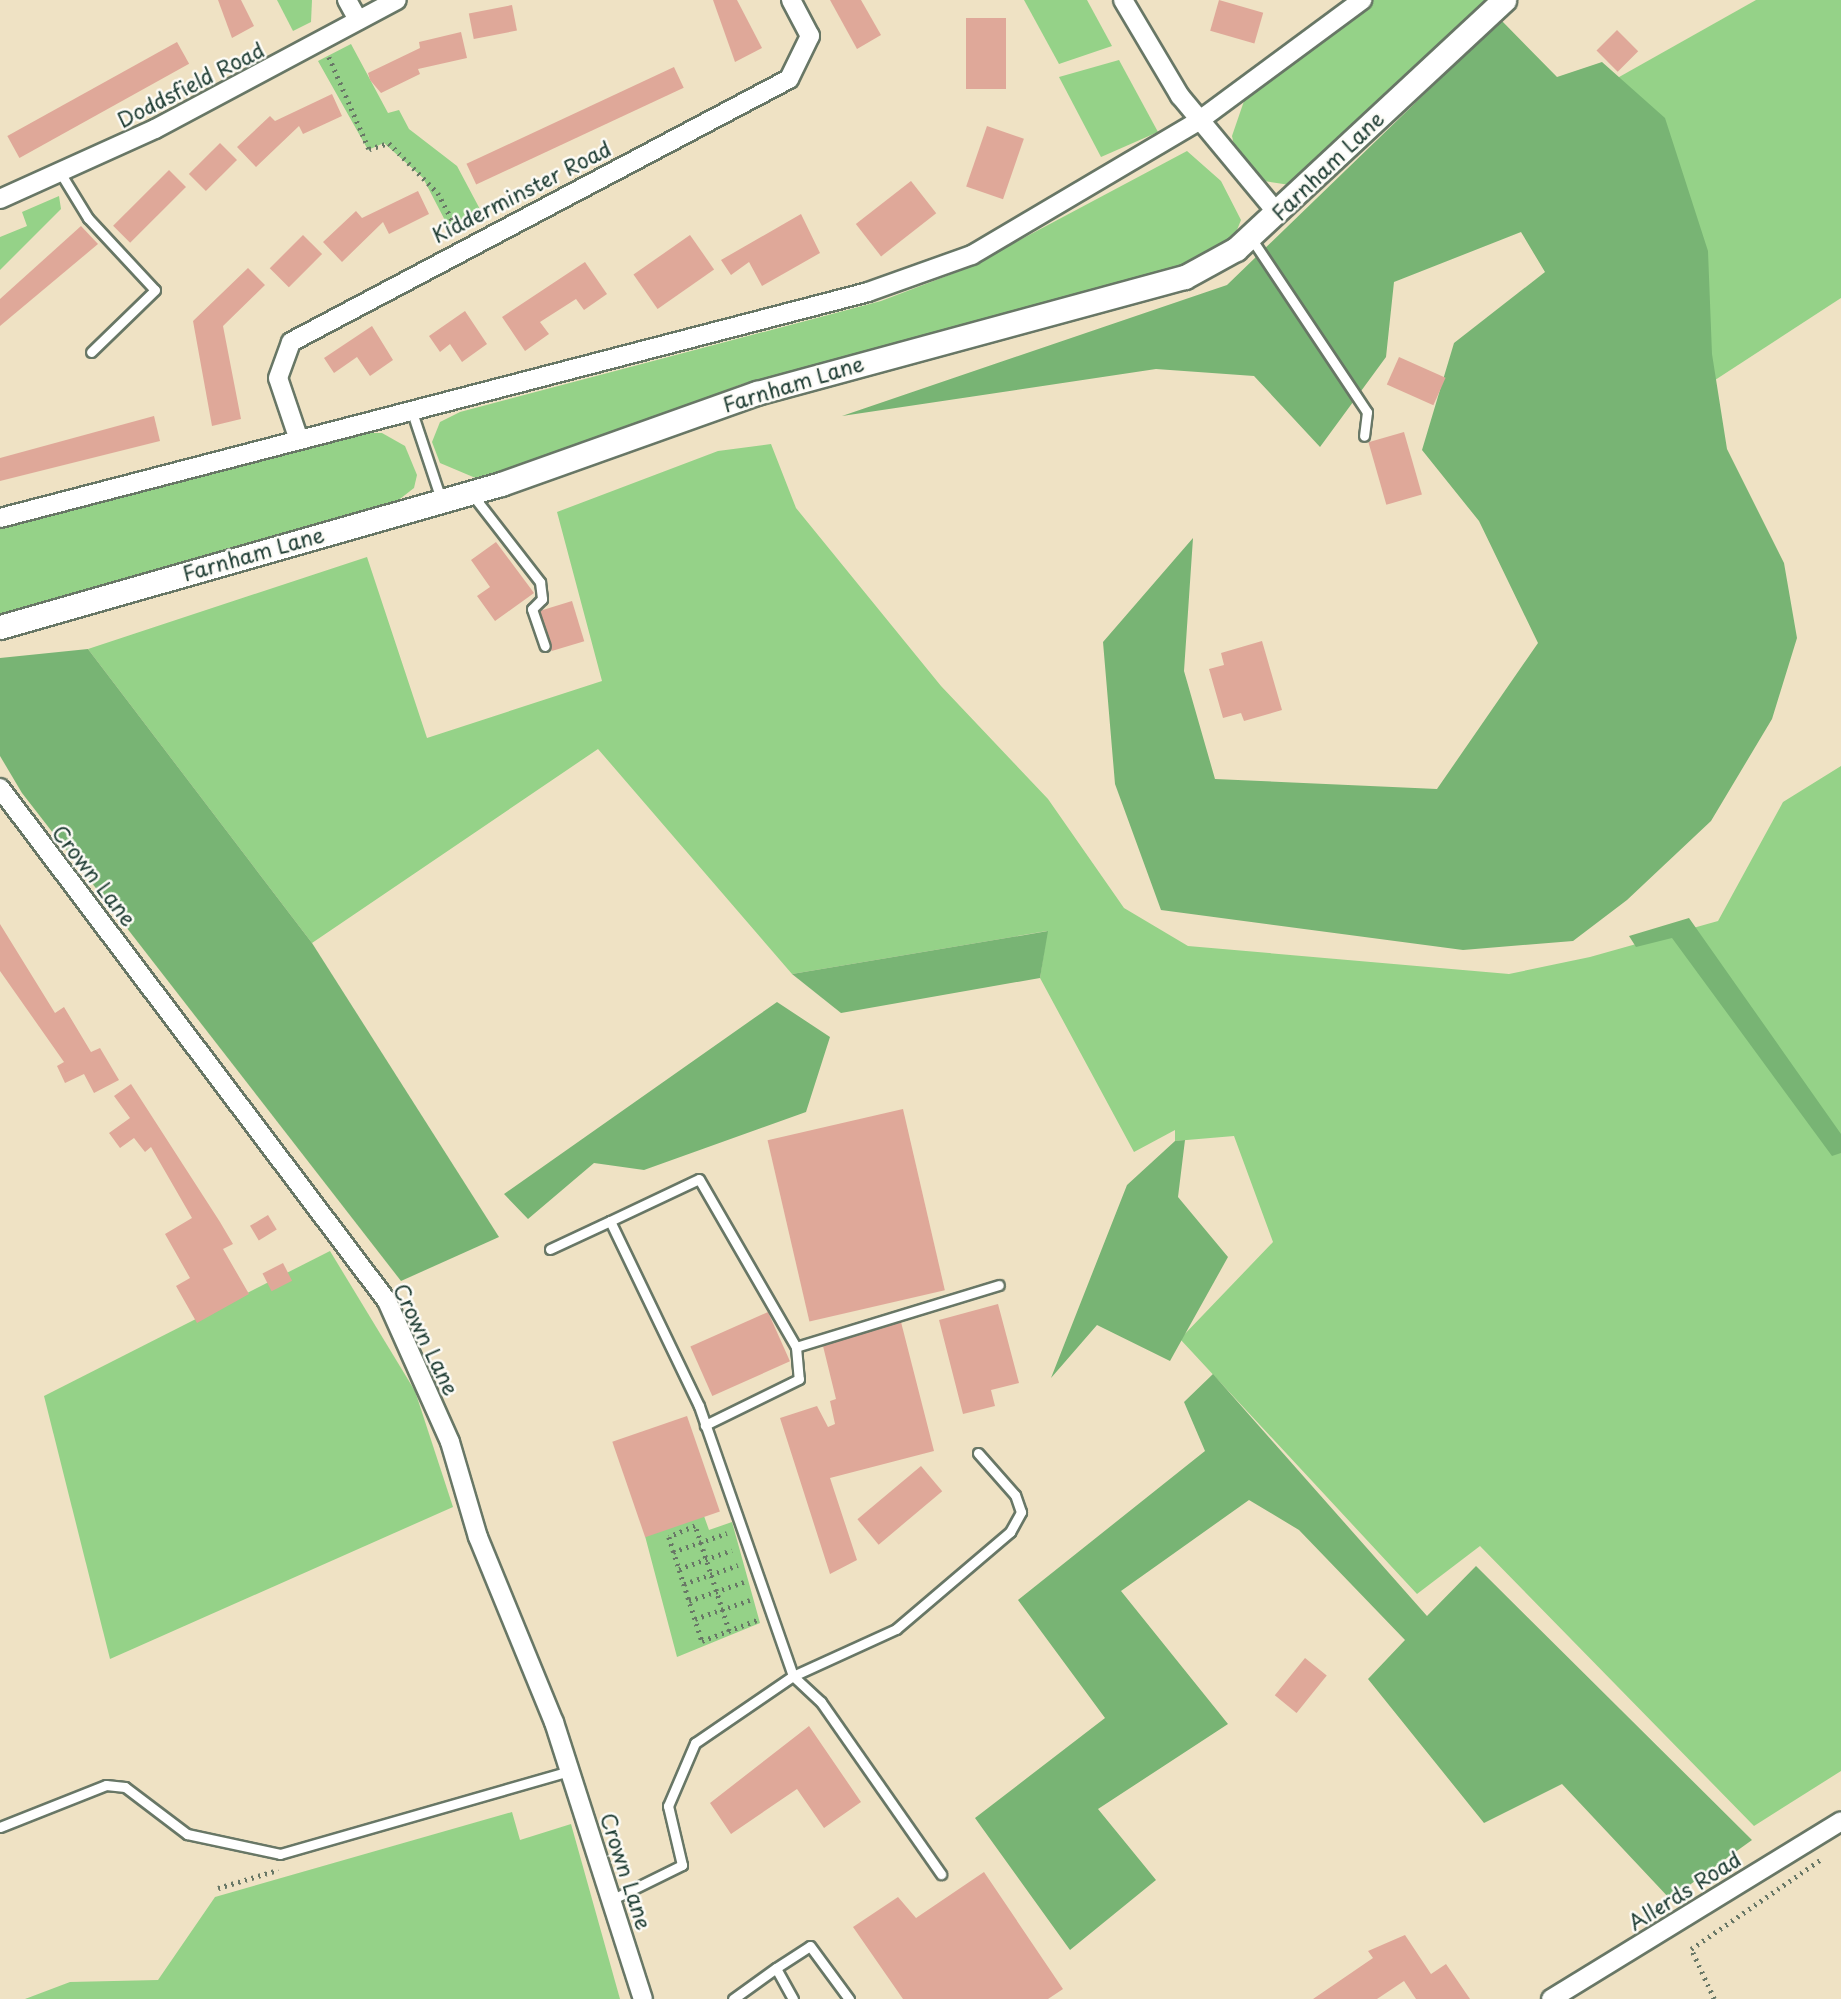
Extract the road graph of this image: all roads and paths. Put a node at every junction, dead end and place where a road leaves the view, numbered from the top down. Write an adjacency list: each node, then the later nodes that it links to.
1 (347, 0): 7 (street)
2 (397, 0): 7 (street, Doddsfield Road)
3 (790, 0): 14 (street, Kidderminster Road)
4 (1123, 0): 9 (street)
5 (1362, 0): 9 (street)
6 (1504, 0): 12 (street, Farnham Lane)
7 (358, 20): 8 (street, Doddsfield Road)
8 (322, 40): 10 (street, Doddsfield Road); 14 (path)
9 (1200, 120): 12 (street); 16 (street)
10 (61, 174): 11 (street, Doddsfield Road); 15 (lane)
11 (0, 199)
12 (1277, 213): 13 (street, Farnham Lane)
13 (1250, 237): 17 (lane); 19 (street, Farnham Lane)
14 (465, 245): 18 (street, Kidderminster Road)
15 (90, 352)
16 (412, 412): 18 (street); 20 (lane)
17 (1364, 436)
18 (299, 440): 21 (street)
19 (470, 492): 20 (street, Farnham Lane); 23 (lane)
20 (441, 499): 22 (street, Farnham Lane)
21 (0, 518)
22 (0, 627)
23 (545, 646)
24 (0, 788): 49 (street, Crown Lane)
25 (610, 1222): 26 (lane); 28 (lane); 29 (lane)
26 (550, 1249)
27 (999, 1285): 28 (lane)
28 (796, 1347): 29 (lane)
29 (705, 1424): 45 (lane)
30 (978, 1453): 48 (lane)
31 (727, 1532): 32 (path)
32 (700, 1542): 34 (path); 34 (path); 35 (path)
33 (732, 1550): 35 (path)
34 (673, 1552): 37 (path)
35 (706, 1559): 37 (path); 38 (path)
36 (738, 1565): 38 (path)
37 (679, 1569): 40 (path)
38 (711, 1575): 40 (path); 41 (path)
39 (744, 1582): 41 (path)
40 (684, 1584): 43 (path)
41 (716, 1591): 43 (path); 44 (path)
42 (750, 1600): 44 (path)
43 (689, 1601): 46 (path)
44 (722, 1609): 46 (path); 47 (path)
45 (771, 1615): 47 (path); 48 (lane)
46 (695, 1619): 47 (path)
47 (729, 1630)
48 (793, 1676): 53 (lane); 54 (lane)
49 (570, 1771): 51 (lane); 54 (street, Crown Lane)
50 (1841, 1821): 60 (street, Allerds Road)
51 (0, 1827)
52 (1830, 1853): 61 (path)
53 (941, 1874)
54 (613, 1899): 56 (street, Crown Lane)
55 (776, 1968): 57 (lane); 58 (lane); 59 (lane)
56 (643, 1999)
57 (733, 1999)
58 (793, 1999)
59 (849, 1999)
60 (1551, 1999)
61 (1713, 1999)

